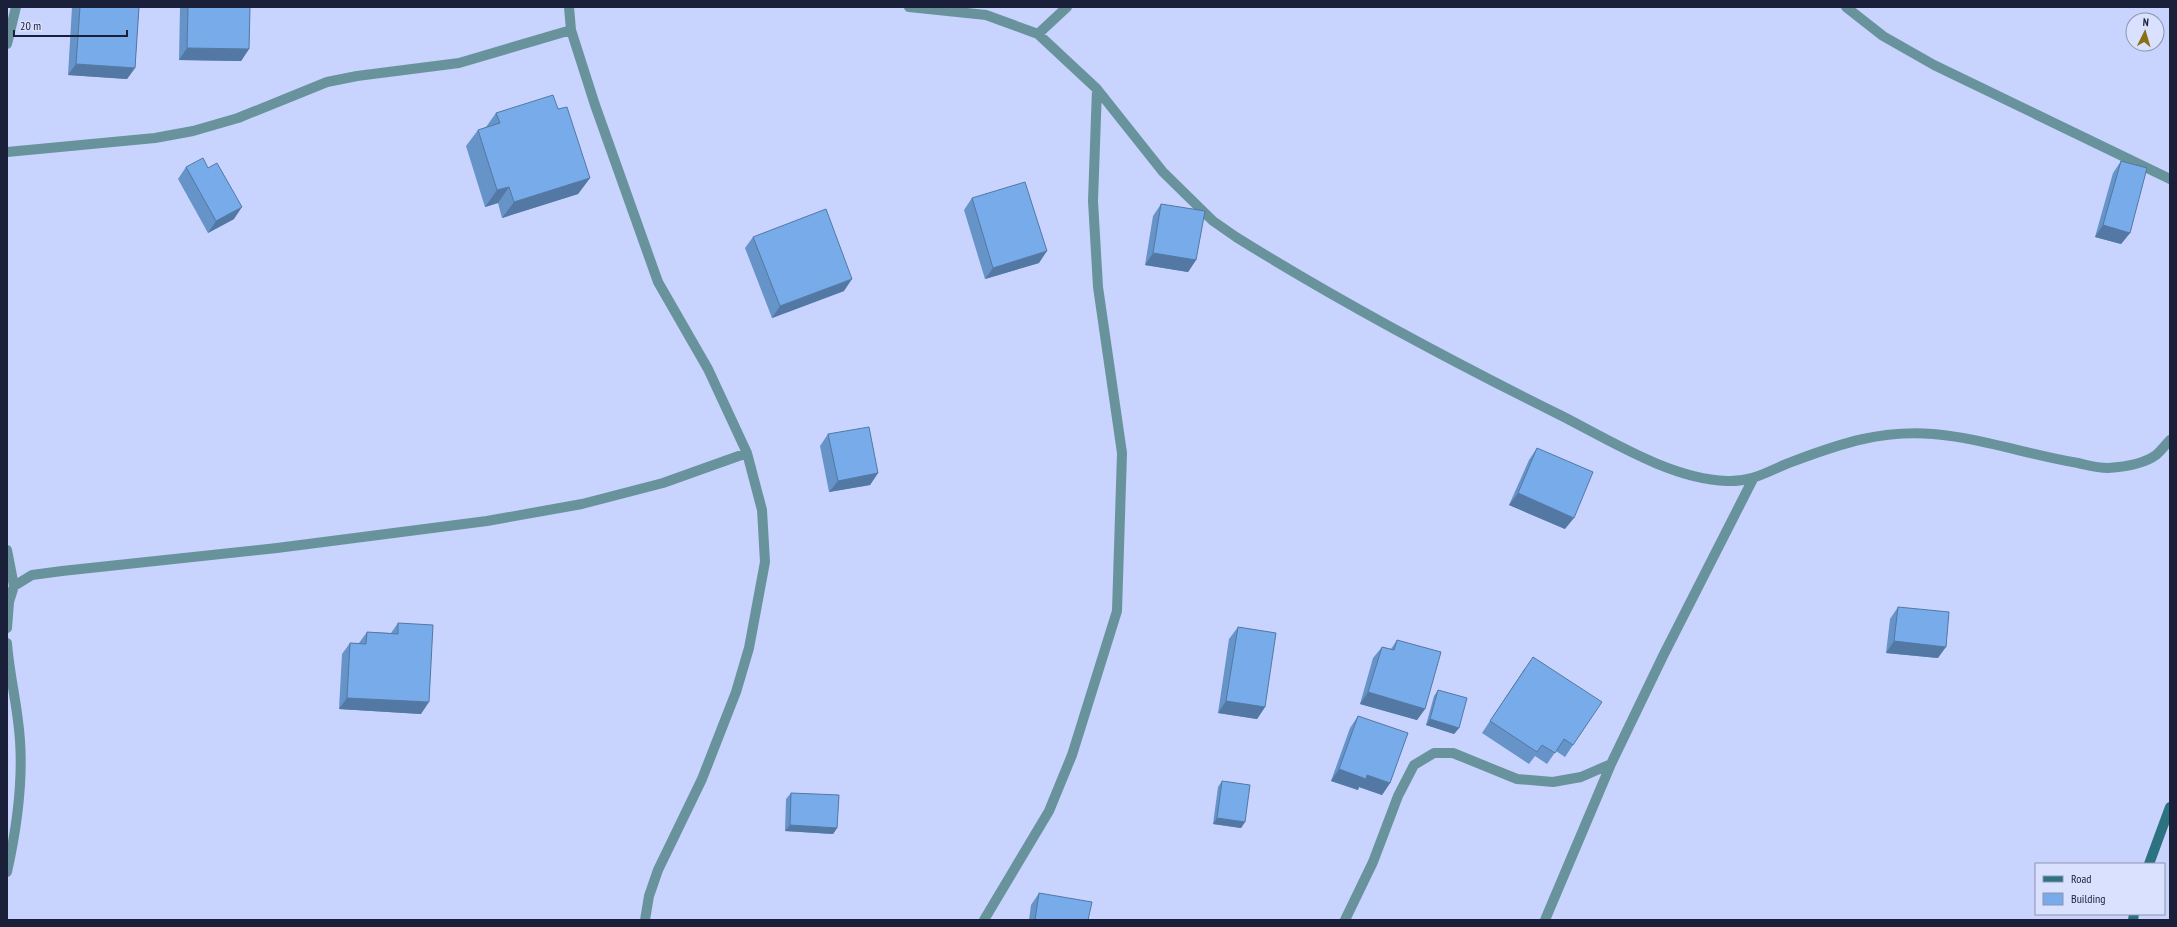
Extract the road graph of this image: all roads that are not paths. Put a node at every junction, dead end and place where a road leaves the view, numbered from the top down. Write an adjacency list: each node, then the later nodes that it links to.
1 (16, 7): 8 (street)
2 (569, 7): 6 (street)
3 (909, 7): 7 (street)
4 (1067, 7): 7 (street)
5 (1846, 7): 11 (street)
6 (572, 30): 10 (street); 13 (street)
7 (1038, 34): 9 (street)
8 (7, 44)
9 (1097, 89): 14 (street); 24 (street)
10 (7, 152)
11 (2170, 180)
12 (2170, 440): 14 (street)
13 (746, 453): 16 (street); 23 (street)
14 (1753, 479): 19 (street)
15 (7, 550): 16 (street)
16 (14, 586): 17 (street)
17 (7, 628)
18 (7, 643): 22 (street)
19 (1611, 764): 25 (street); 26 (street)
20 (2170, 807): 21 (street)
21 (2149, 863)
22 (7, 872)
23 (645, 920)
24 (984, 920)
25 (1345, 920)
26 (1545, 920)

